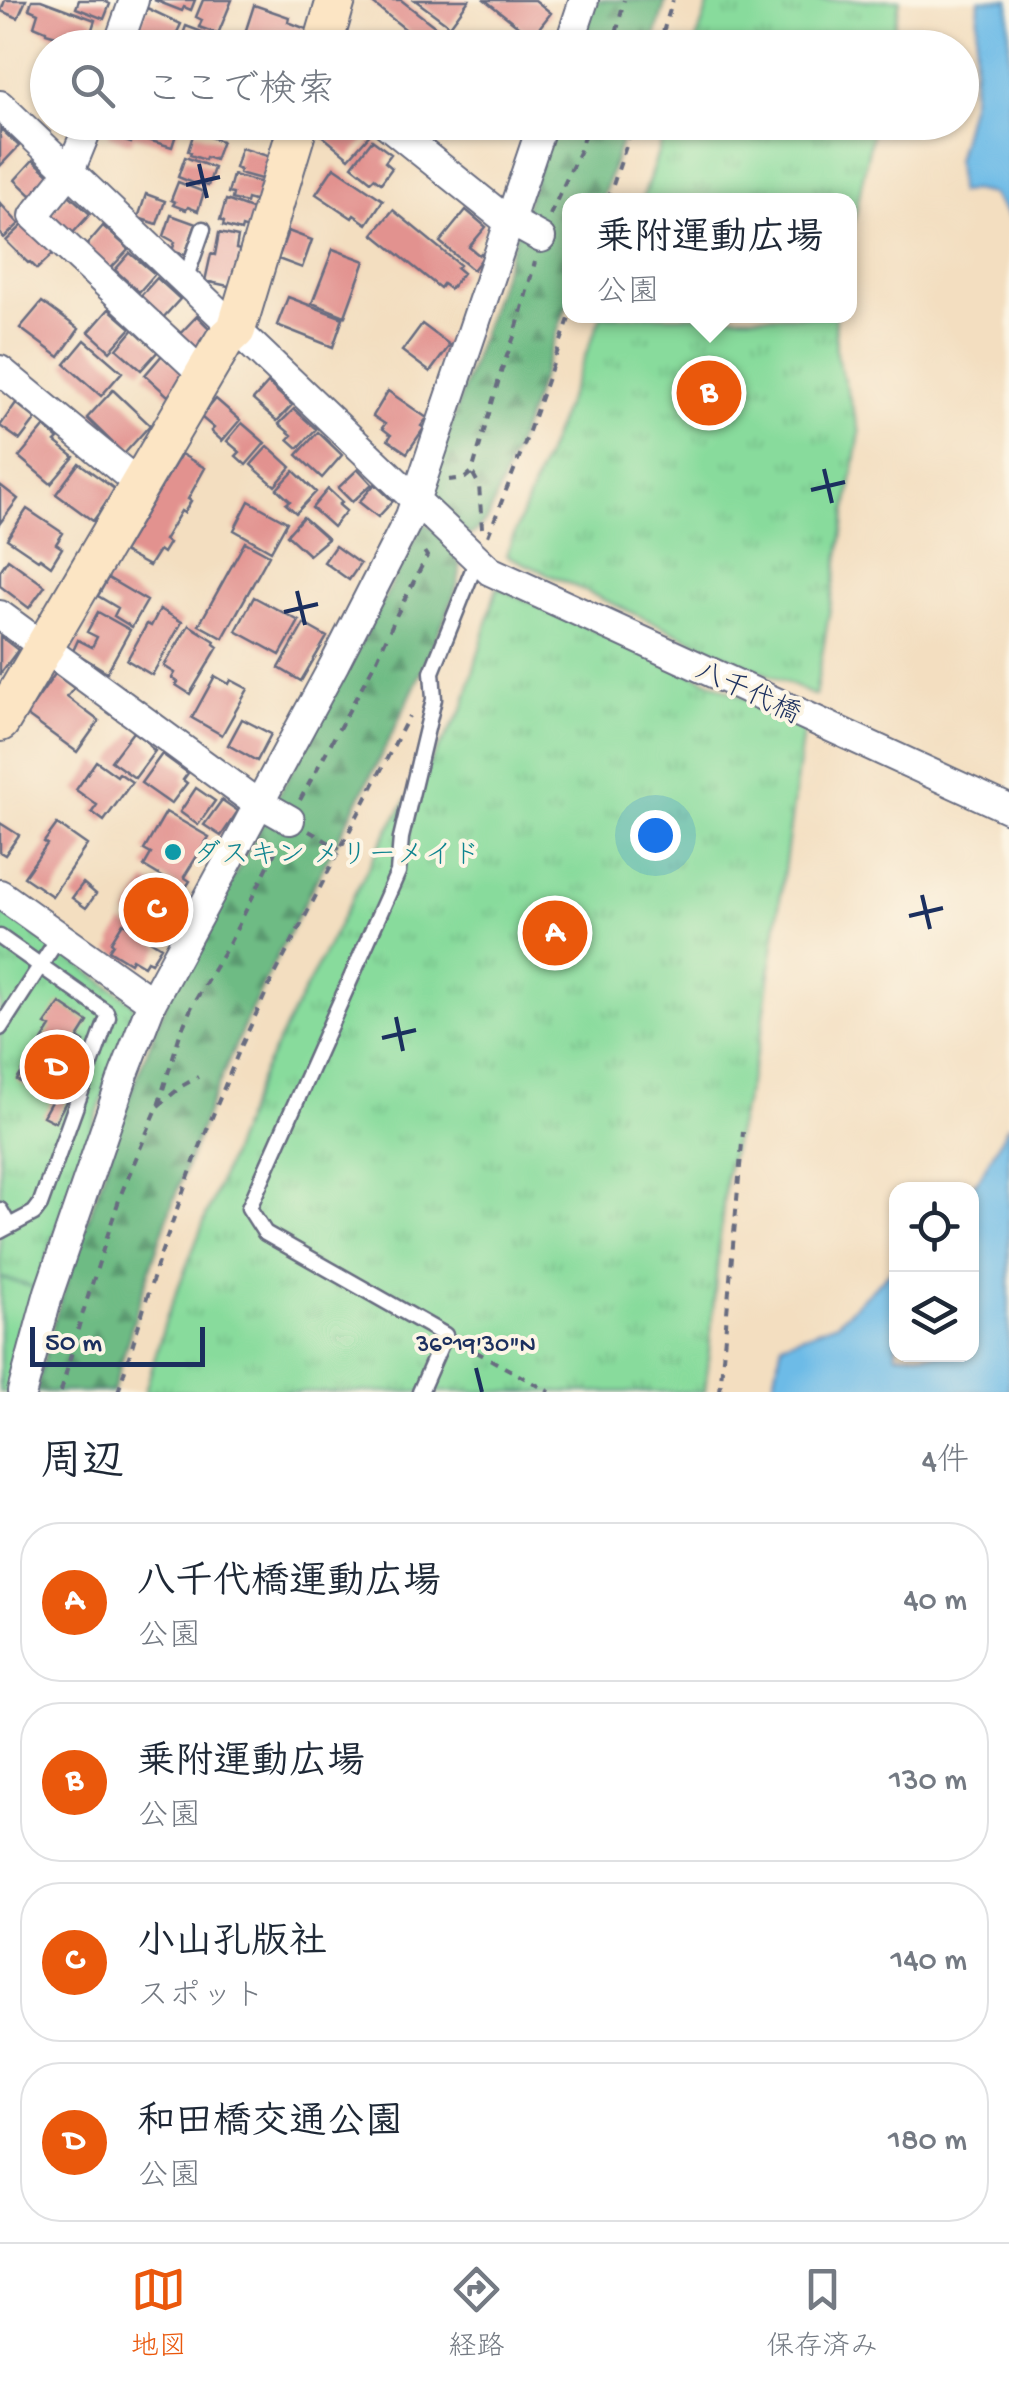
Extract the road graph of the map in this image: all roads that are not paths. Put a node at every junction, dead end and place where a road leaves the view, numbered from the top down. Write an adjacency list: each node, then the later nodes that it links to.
1 (134, 0): 3 (street)
2 (336, 0): 4 (street)
3 (123, 30)
4 (327, 30)
5 (0, 105): 6 (street, 八千代橋)
6 (30, 133)
7 (37, 140): 12 (street, 八千代橋)
8 (83, 140): 12 (street)
9 (294, 140): 17 (street)
10 (407, 140): 13 (street)
11 (538, 140): 13 (street)
12 (70, 171): 16 (street, 八千代橋); 18 (street)
13 (510, 222): 15 (street); 21 (street)
14 (203, 229): 16 (lane)
15 (542, 233)
16 (184, 282): 17 (street, 八千代橋)
17 (236, 330): 18 (street); 21 (street, 八千代橋)
18 (204, 376): 20 (street)
19 (7, 380): 20 (street)
20 (141, 486): 24 (street)
21 (418, 486): 22 (street, 八千代橋); 26 (street)
22 (484, 564): 27 (street, 八千代橋); 38 (lane)
23 (0, 615): 24 (street)
24 (44, 648): 25 (street); 26 (street)
25 (0, 722)
26 (260, 804): 28 (street); 33 (street)
27 (1009, 809)
28 (290, 820)
29 (0, 894): 30 (street)
30 (59, 937): 32 (lane); 33 (street)
31 (0, 938): 32 (lane)
32 (41, 965): 34 (lane); 36 (lane)
33 (152, 1002): 37 (street)
34 (0, 1028)
35 (0, 1210): 36 (lane)
36 (5, 1229)
37 (22, 1392)
38 (420, 1392)

